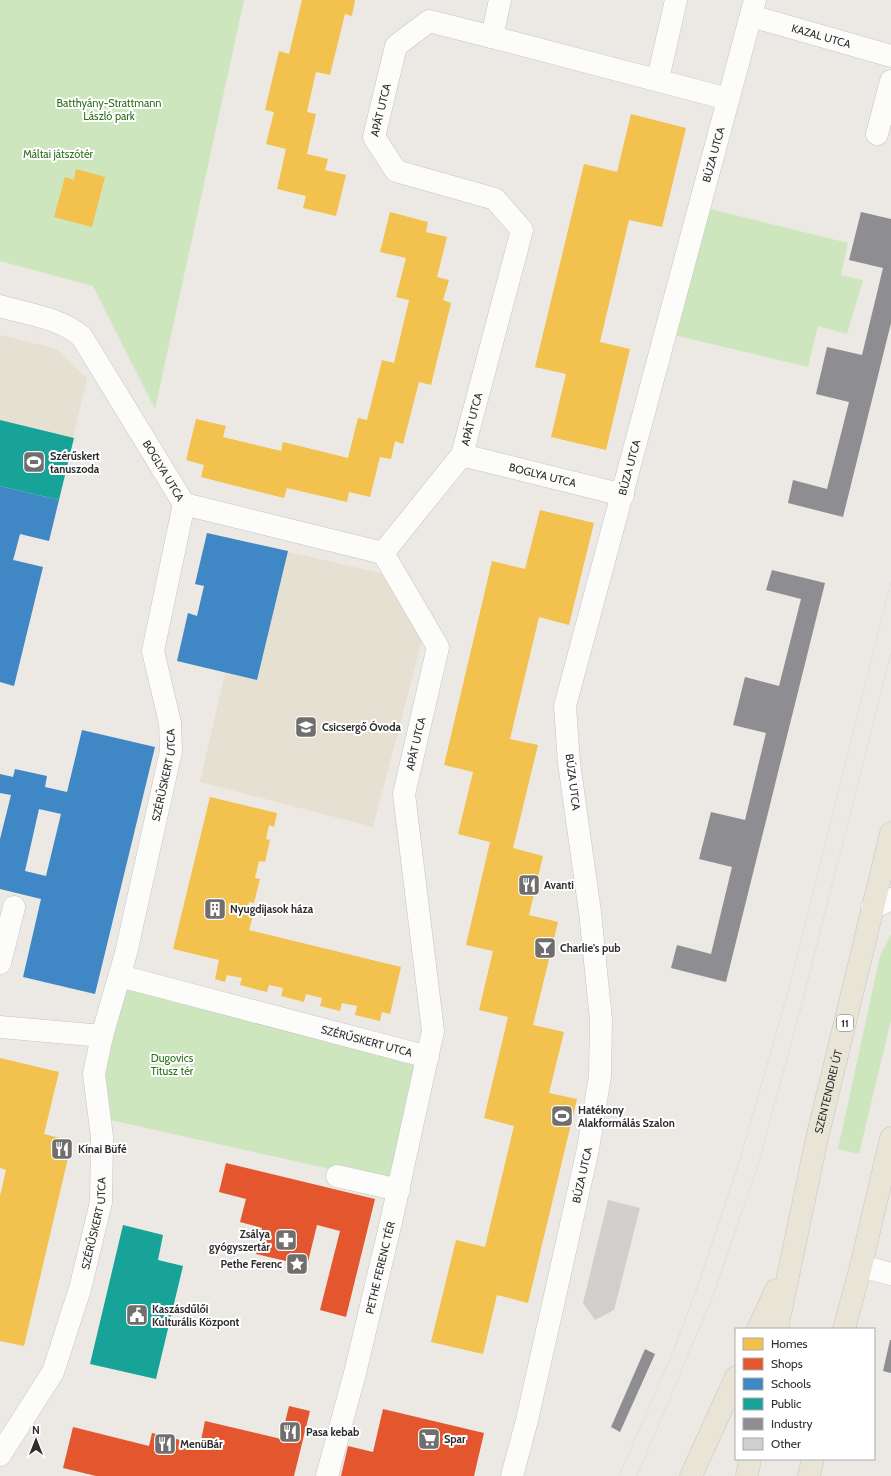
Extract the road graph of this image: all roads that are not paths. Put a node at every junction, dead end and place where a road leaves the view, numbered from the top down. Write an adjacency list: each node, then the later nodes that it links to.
1 (500, 0): 4 (street)
2 (676, 0): 6 (street)
3 (753, 8): 5 (street, KAZAL UTCA); 8 (street, BÚZA UTCA)
4 (492, 37): 6 (street); 11 (street, APÁT UTCA)
5 (891, 56)
6 (658, 79): 8 (street)
7 (891, 80): 9 (street)
8 (728, 99): 12 (street, BÚZA UTCA)
9 (877, 134)
10 (0, 306): 13 (street, BOGLYA UTCA)
11 (462, 455): 12 (street, BOGLYA UTCA); 14 (street, APÁT UTCA)
12 (622, 495): 37 (street, BÚZA UTCA)
13 (184, 504): 14 (street, BOGLYA UTCA); 19 (street, SZÉRŰSKERT UTCA)
14 (383, 553): 22 (street, APÁT UTCA)
15 (891, 833): 16 (main road, SZENTENDREI ÚT / 11)
16 (882, 903): 26 (main road, SZENTENDREI ÚT / 11)
17 (14, 907): 18 (street)
18 (0, 963)
19 (120, 976): 21 (street, SZÉRŰSKERT UTCA); 22 (street, SZÉRŰSKERT UTCA)
20 (0, 1027): 21 (street)
21 (102, 1036): 33 (street, SZÉRŰSKERT UTCA)
22 (428, 1057): 25 (street, PETHE FERENC TÉR)
23 (891, 1138): 27 (main road)
24 (337, 1176): 25 (street)
25 (399, 1190): 36 (street, PETHE FERENC TÉR)
26 (791, 1256): 29 (main road); 30 (main road, SZENTENDREI ÚT / 11)
27 (861, 1266): 28 (street); 31 (main road)
28 (891, 1274)
29 (758, 1328)
30 (777, 1328)
31 (844, 1328)
32 (735, 1379): 38 (main road)
33 (0, 1455)
34 (750, 1460): 39 (main road)
35 (813, 1460): 40 (main road)
36 (327, 1476)
37 (512, 1476)
38 (691, 1476)
39 (747, 1476)
40 (809, 1476)

